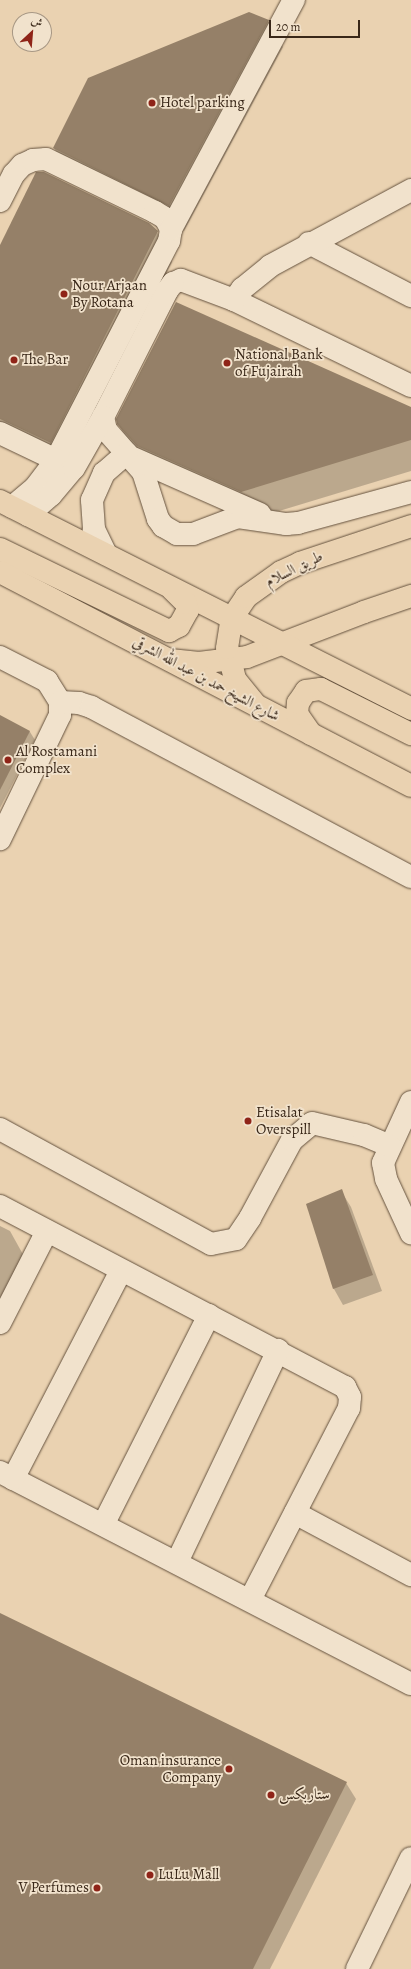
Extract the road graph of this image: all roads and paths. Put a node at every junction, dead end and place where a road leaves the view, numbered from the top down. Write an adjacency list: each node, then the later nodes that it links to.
1 (294, 0): 4 (lane)
2 (411, 190): 5 (lane)
3 (0, 201): 4 (lane)
4 (171, 229): 12 (lane)
5 (309, 243): 6 (lane); 7 (lane)
6 (411, 296)
7 (234, 300): 8 (lane); 9 (lane)
8 (411, 386)
9 (103, 417): 11 (lane); 12 (lane)
10 (0, 433): 12 (lane)
11 (130, 456): 15 (lane); 15 (lane); 18 (lane)
12 (65, 464): 14 (lane)
13 (411, 492): 15 (lane)
14 (14, 508): 18 (main road)
15 (286, 524)
16 (411, 526): 22 (main road, طريق السلام)
17 (0, 549): 20 (main road)
18 (106, 554): 20 (main road)
19 (0, 572): 25 (main road, شارع الشيخ حمد بن عبد الله الشرقي)
20 (169, 586): 22 (main road)
21 (411, 596): 23 (main road)
22 (232, 618): 23 (main road); 26 (main road, طريق السلام)
23 (282, 644): 26 (main road); 29 (main road)
24 (0, 657): 27 (lane)
25 (170, 660): 26 (main road); 28 (main road, شارع الشيخ حمد بن عبد الله الشرقي)
26 (228, 661): 28 (main road, طريق السلام)
27 (60, 702): 33 (lane); 34 (lane)
28 (255, 704): 30 (main road, شارع الشيخ حمد بن عبد الله الشرقي)
29 (411, 709)
30 (311, 734): 31 (main road); 32 (main road, شارع الشيخ حمد بن عبد الله الشرقي)
31 (411, 734)
32 (411, 786)
33 (0, 839)
34 (411, 877)
35 (411, 1102): 37 (lane)
36 (0, 1129): 37 (lane)
37 (390, 1146): 40 (lane)
38 (0, 1206): 39 (lane)
39 (47, 1230): 41 (lane); 43 (lane)
40 (411, 1233)
41 (121, 1271): 42 (lane); 45 (lane)
42 (209, 1315): 44 (lane); 47 (lane)
43 (0, 1323)
44 (278, 1350): 46 (lane); 48 (lane)
45 (7, 1476): 47 (lane)
46 (295, 1514): 49 (lane); 50 (lane)
47 (104, 1523): 48 (lane)
48 (177, 1562): 50 (lane)
49 (411, 1574)
50 (250, 1600): 51 (lane)
51 (411, 1684)
52 (411, 1858): 53 (lane)
53 (357, 1969)

